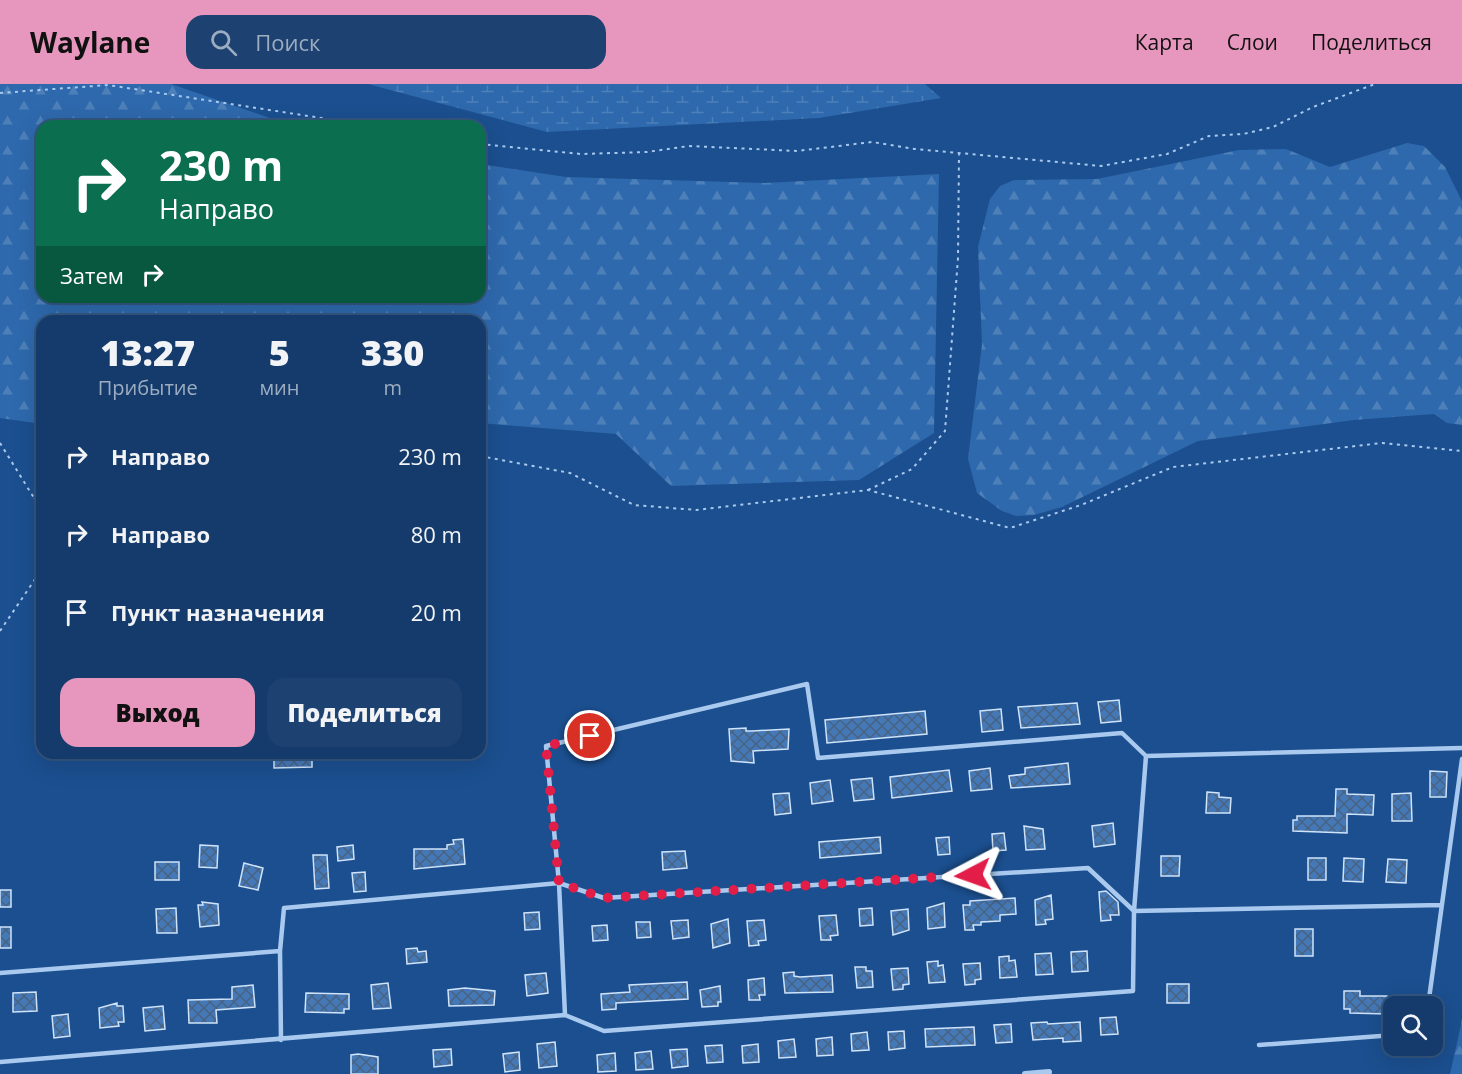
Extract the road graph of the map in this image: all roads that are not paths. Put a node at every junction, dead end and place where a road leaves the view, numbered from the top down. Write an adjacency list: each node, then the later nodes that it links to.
1 (1462, 748): 2 (lane)
2 (1146, 756): 4 (lane); 6 (lane)
3 (1462, 759): 5 (lane)
4 (559, 883): 6 (lane); 7 (lane); 10 (lane)
5 (1442, 904): 6 (lane); 9 (lane)
6 (1134, 911): 10 (lane)
7 (280, 951): 8 (lane); 12 (lane)
8 (0, 973)
9 (1429, 996)
10 (565, 1015): 12 (lane)
11 (1383, 1036): 13 (lane)
12 (281, 1040): 14 (lane)
13 (1259, 1045)
14 (0, 1062)
15 (1049, 1072): 16 (street)
16 (1025, 1074)

